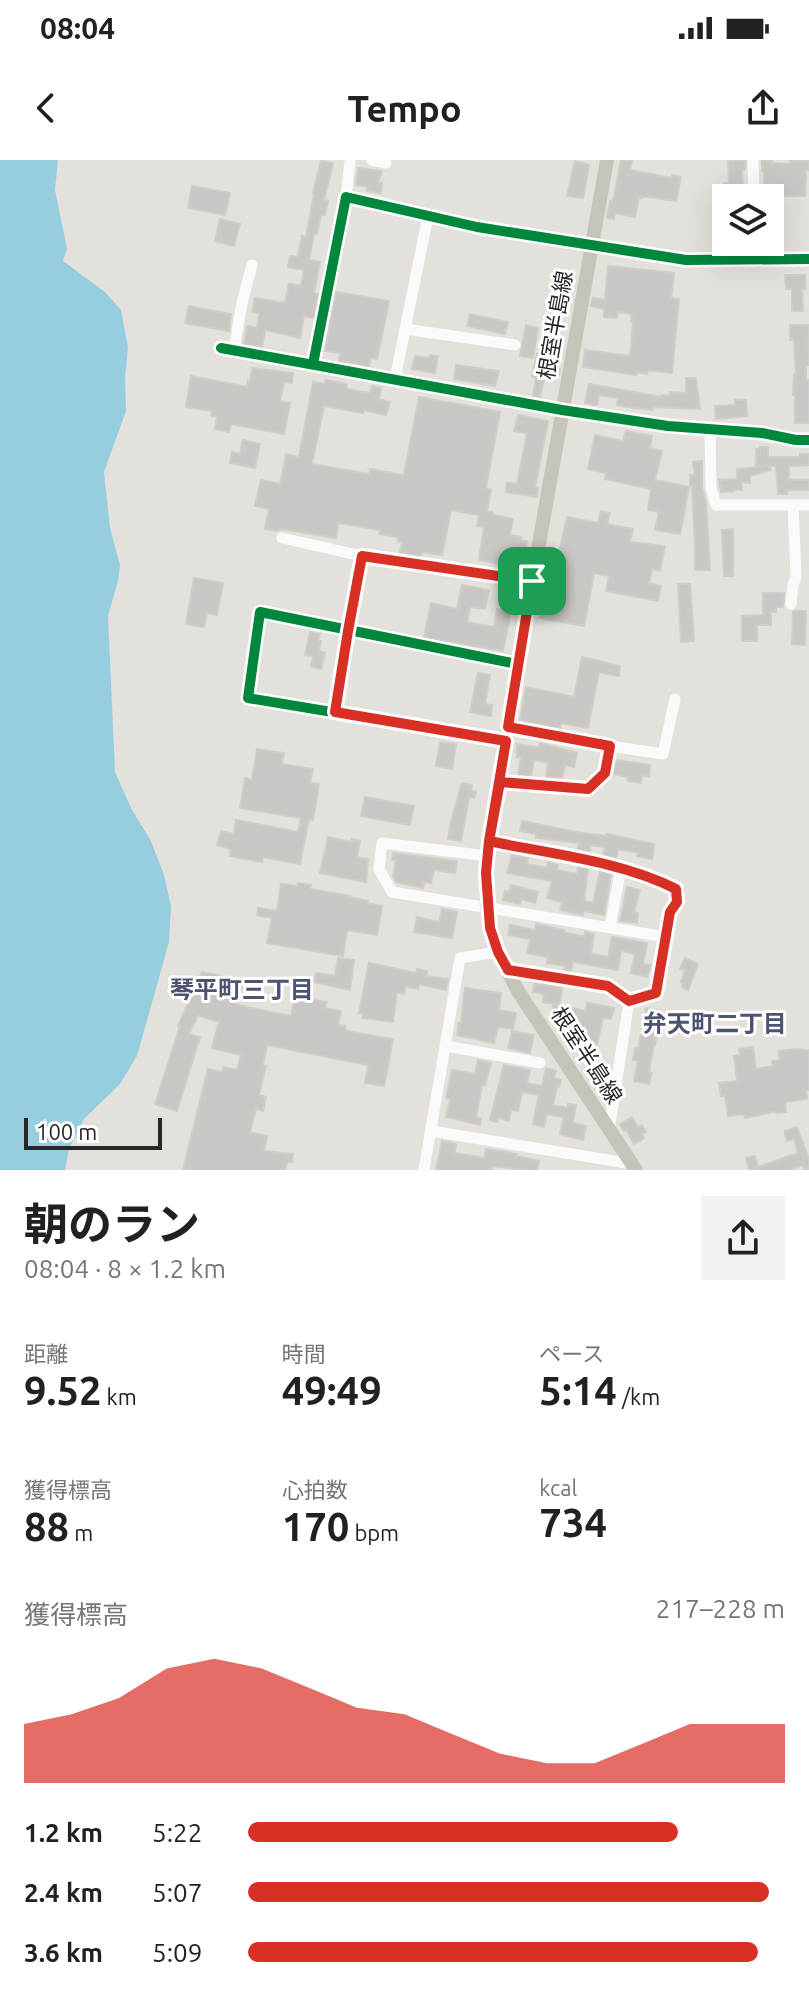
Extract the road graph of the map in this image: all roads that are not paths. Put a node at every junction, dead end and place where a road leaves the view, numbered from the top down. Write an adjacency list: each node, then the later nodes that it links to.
1 (350, 160): 7 (street)
2 (372, 160): 5 (street)
3 (607, 160): 9 (main road, 根室半島線)
4 (753, 160): 6 (street)
5 (386, 163)
6 (754, 184)
7 (346, 197): 8 (street); 18 (street)
8 (428, 216): 9 (street); 14 (street)
9 (591, 246): 12 (street); 20 (main road, 根室半島線)
10 (755, 256): 12 (street)
11 (809, 259): 12 (street)
12 (755, 260)
13 (252, 265): 17 (street)
14 (405, 329): 15 (street); 19 (street)
15 (515, 345)
16 (221, 348): 17 (street)
17 (234, 350): 18 (street)
18 (313, 364): 19 (street)
19 (395, 379): 20 (street)
20 (562, 410): 21 (street); 27 (main road, 根室半島線)
21 (710, 430): 22 (street); 23 (street)
22 (809, 440)
23 (793, 505): 24 (street); 28 (street)
24 (809, 505)
25 (282, 538): 26 (street)
26 (362, 556): 27 (street); 29 (street)
27 (532, 581): 30 (main road, 根室半島線)
28 (791, 604)
29 (348, 631): 30 (street); 32 (street); 32 (street)
30 (517, 664): 33 (main road, 根室半島線)
31 (675, 699): 34 (street)
32 (335, 712): 33 (street)
33 (507, 734): 34 (street); 35 (main road, 根室半島線)
34 (610, 746): 35 (street)
35 (500, 782): 36 (main road, 根室半島線)
36 (488, 849): 37 (street); 38 (main road, 根室半島線); 38 (street)
37 (621, 868): 39 (street); 40 (street)
38 (487, 906): 39 (street); 41 (main road, 根室半島線)
39 (610, 927): 40 (street)
40 (666, 937): 43 (street)
41 (498, 952): 42 (main road, 根室半島線); 44 (street)
42 (508, 970): 43 (street); 46 (main road, 根室半島線)
43 (629, 1001): 46 (street)
44 (446, 1046): 45 (street); 47 (street)
45 (540, 1063)
46 (609, 1130): 48 (main road, 根室半島線)
47 (431, 1131): 48 (street); 49 (street)
48 (634, 1167)
49 (424, 1170)

